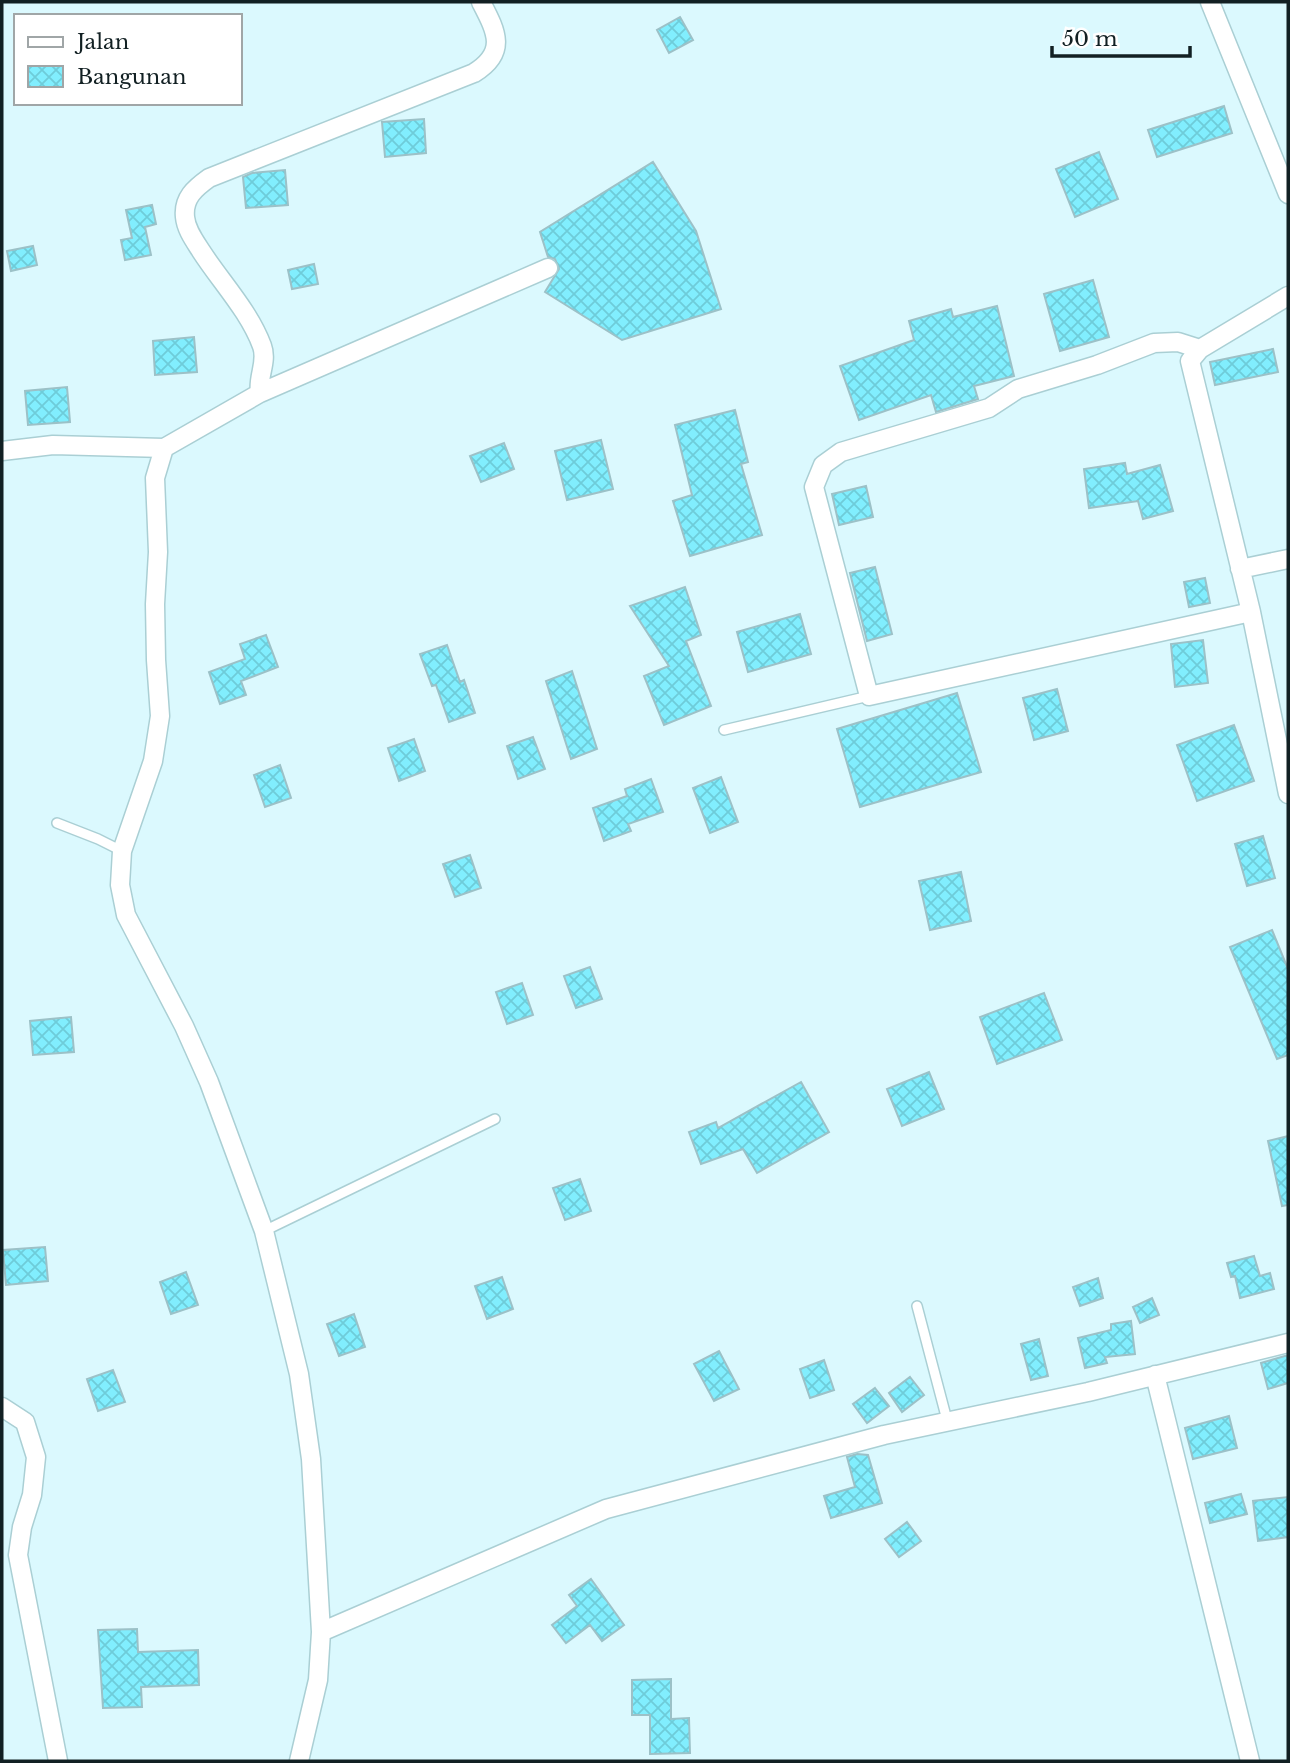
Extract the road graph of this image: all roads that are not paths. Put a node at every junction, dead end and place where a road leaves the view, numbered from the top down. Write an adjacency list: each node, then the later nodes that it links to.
1 (481, 2): 7 (street)
2 (1210, 2): 3 (street)
3 (1288, 194)
4 (548, 268): 7 (street)
5 (1288, 296): 6 (street)
6 (1200, 349): 11 (street); 13 (street)
7 (260, 393): 8 (street)
8 (164, 448): 9 (street); 17 (street)
9 (2, 451)
10 (1288, 559): 11 (street)
11 (1240, 569): 12 (street)
12 (1251, 612): 13 (street); 15 (street)
13 (869, 696): 14 (lane)
14 (724, 730)
15 (1288, 793)
16 (57, 824): 17 (lane)
17 (122, 851): 19 (street)
18 (495, 1119): 19 (lane)
19 (264, 1231): 25 (street)
20 (917, 1306): 24 (lane)
21 (1288, 1343): 22 (street)
22 (1154, 1375): 24 (street); 28 (street)
23 (2, 1407): 26 (street)
24 (947, 1420): 25 (street)
25 (321, 1632): 27 (street)
26 (58, 1761)
27 (299, 1761)
28 (1250, 1761)

